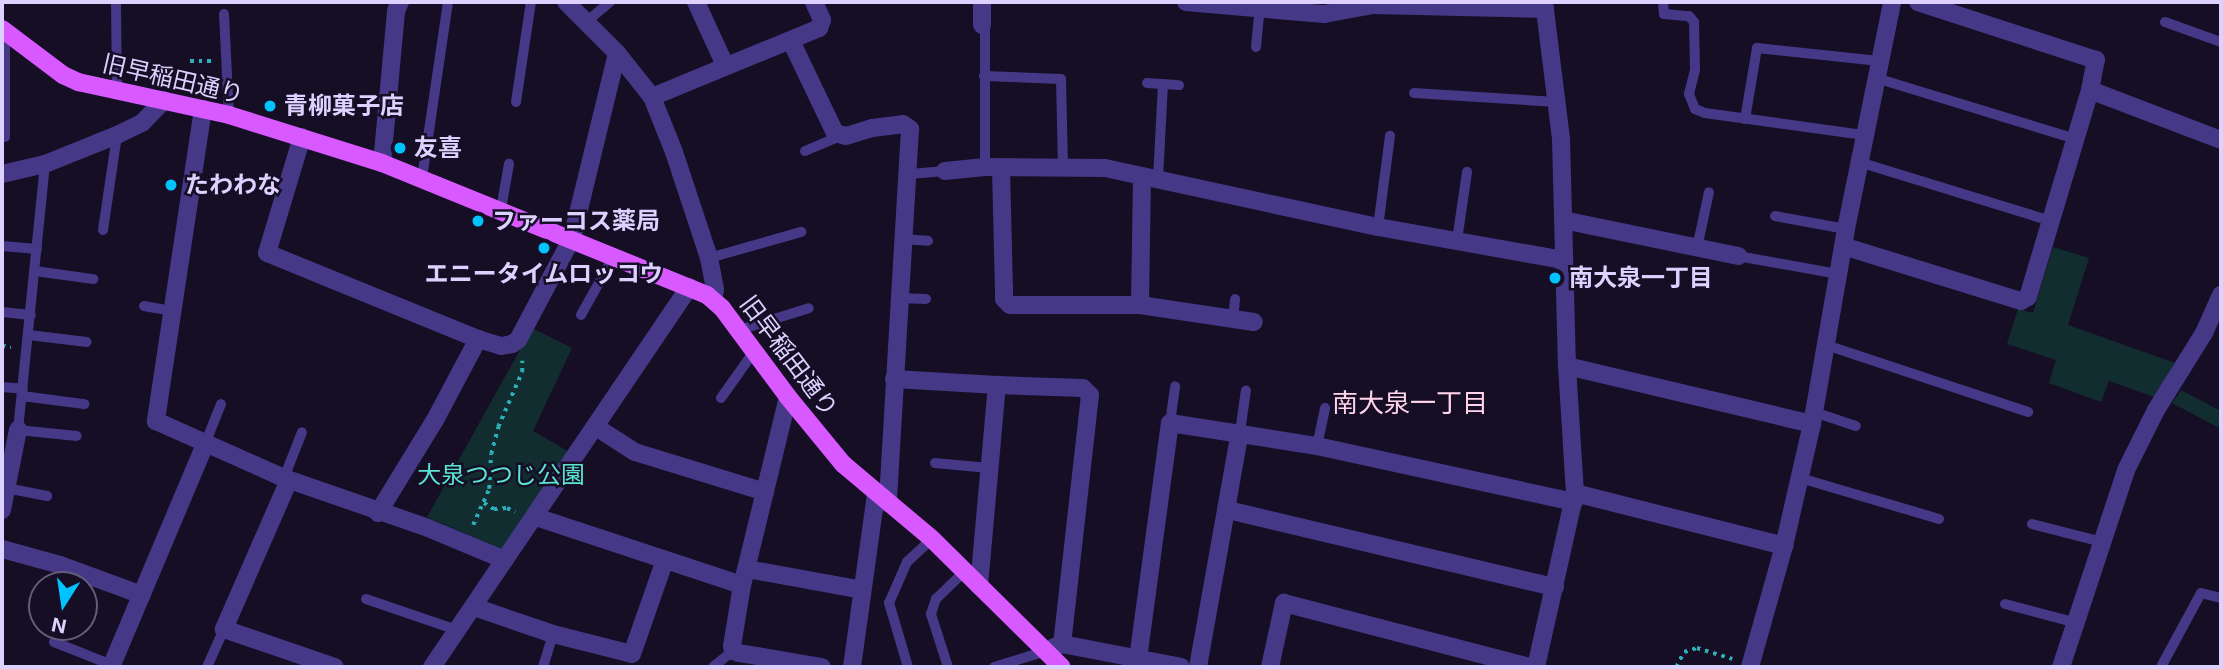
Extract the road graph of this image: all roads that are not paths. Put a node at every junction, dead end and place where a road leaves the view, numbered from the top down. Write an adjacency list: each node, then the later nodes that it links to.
1 (117, 2): 32 (lane)
2 (400, 2): 51 (street)
3 (447, 2): 60 (lane)
4 (531, 2): 36 (lane)
5 (566, 2): 17 (street)
6 (610, 2): 17 (lane)
7 (696, 2): 25 (street)
8 (814, 2): 21 (street)
9 (982, 2): 19 (street)
10 (1186, 2): 14 (street)
11 (1663, 2): 40 (lane)
12 (1892, 2): 26 (street)
13 (1918, 2): 31 (street)
14 (1260, 5): 15 (street); 23 (lane)
15 (1544, 5): 37 (street)
16 (224, 15): 39 (lane)
17 (586, 22): 24 (street)
18 (2165, 22): 22 (lane)
19 (982, 25): 27 (lane)
20 (3, 31): 32 (main road, 旧早稲田通り); 45 (lane)
21 (791, 41): 25 (street); 43 (street)
22 (2221, 42)
23 (1256, 47)
24 (617, 53): 34 (street); 71 (street)
25 (725, 65): 34 (street)
26 (1878, 69): 40 (lane); 42 (street); 47 (lane)
27 (984, 76): 54 (lane); 55 (lane)
28 (1147, 83): 29 (lane)
29 (1163, 84): 30 (lane); 61 (lane)
30 (1179, 85)
31 (2090, 90): 47 (street); 48 (street)
32 (117, 92): 35 (main road, 旧早稲田通り)
33 (1413, 93): 37 (lane)
34 (652, 97): 80 (street)
35 (164, 100): 38 (main road, 旧早稲田通り); 41 (street)
36 (516, 102)
37 (1557, 102): 65 (street)
38 (202, 109): 39 (main road, 旧早稲田通り); 94 (street)
39 (229, 115): 46 (main road, 旧早稲田通り)
40 (1745, 119): 42 (lane)
41 (117, 135): 52 (street); 68 (lane)
42 (1864, 135): 50 (street)
43 (840, 136): 49 (lane); 59 (street)
44 (1390, 136): 67 (lane)
45 (5, 137)
46 (302, 137): 51 (main road, 旧早稲田通り); 102 (street)
47 (2075, 139): 66 (street)
48 (2221, 140)
49 (805, 151)
50 (1859, 162): 66 (lane); 70 (street)
51 (382, 163): 60 (main road, 旧早稲田通り)
52 (45, 164): 58 (street); 76 (lane)
53 (509, 164): 63 (lane)
54 (993, 167): 55 (street); 56 (street); 91 (street)
55 (1063, 167): 61 (street)
56 (945, 170): 59 (lane)
57 (1467, 172): 73 (lane)
58 (2, 174)
59 (910, 174): 72 (street)
60 (422, 178): 63 (main road, 旧早稲田通り)
61 (1150, 178): 67 (street); 91 (street)
62 (1709, 192): 77 (lane)
63 (501, 209): 71 (main road, 旧早稲田通り)
64 (1775, 216): 70 (lane)
65 (1563, 220): 77 (street); 81 (street)
66 (2051, 221): 70 (street)
67 (1378, 226): 73 (street)
68 (103, 230)
69 (801, 232): 80 (lane)
70 (1844, 237): 83 (street)
71 (572, 238): 78 (main road, 旧早稲田通り); 102 (street)
72 (902, 239): 74 (lane); 87 (street)
73 (1457, 240): 81 (street)
74 (928, 241)
75 (2, 246): 76 (lane)
76 (37, 248): 82 (lane)
77 (1697, 248): 79 (street)
78 (614, 256): 85 (main road, 旧早稲田通り); 97 (lane)
79 (1738, 256): 83 (lane)
80 (709, 258): 88 (street)
81 (1564, 260): 106 (street)
82 (35, 271): 84 (lane); 96 (lane)
83 (1838, 274): 104 (street)
84 (93, 279)
85 (689, 287): 88 (main road, 旧早稲田通り); 121 (street)
86 (2221, 295): 146 (street)
87 (899, 298): 89 (lane); 107 (street)
88 (713, 299): 100 (main road, 旧早稲田通り)
89 (926, 299)
90 (1235, 299): 98 (lane)
91 (1140, 305): 98 (street)
92 (144, 306): 94 (lane)
93 (809, 308): 100 (lane)
94 (172, 311): 127 (street)
95 (2, 312): 96 (lane)
96 (31, 315): 101 (lane)
97 (581, 315)
98 (1233, 319): 99 (street)
99 (1254, 322)
100 (739, 330): 105 (main road, 旧早稲田通り)
101 (29, 335): 103 (lane); 112 (lane)
102 (478, 339): 141 (street)
103 (87, 342)
104 (1826, 345): 118 (lane); 119 (street)
105 (755, 350): 113 (main road, 旧早稲田通り); 114 (lane)
106 (1567, 366): 119 (street); 137 (street)
107 (894, 379): 108 (street); 138 (street)
108 (997, 385): 131 (street); 166 (street)
109 (1175, 386): 120 (lane)
110 (2, 387): 112 (lane)
111 (1246, 390): 125 (lane)
112 (23, 393): 115 (lane); 123 (lane)
113 (788, 397): 135 (street); 138 (main road, 旧早稲田通り)
114 (721, 398)
115 (84, 404)
116 (221, 404): 127 (lane)
117 (1325, 408): 128 (lane)
118 (2028, 412)
119 (1813, 418): 122 (lane); 132 (street)
120 (1170, 423): 125 (street); 168 (street)
121 (596, 426): 135 (street); 143 (street)
122 (1856, 426)
123 (18, 430): 126 (lane); 129 (street)
124 (302, 432): 133 (lane)
125 (1240, 432): 128 (street); 140 (street)
126 (77, 436)
127 (205, 444): 133 (street); 156 (street)
128 (1317, 446): 137 (street)
129 (7, 462): 134 (street)
130 (935, 463): 131 (lane)
131 (989, 468): 153 (street)
132 (1800, 478): 142 (lane); 147 (street)
133 (287, 479): 141 (street); 162 (street)
134 (6, 488): 136 (lane); 139 (street)
135 (765, 492): 152 (street)
136 (47, 496)
137 (1574, 497): 147 (street); 154 (street)
138 (882, 498): 145 (main road, 旧早稲田通り); 155 (street)
139 (2, 510)
140 (1228, 510): 154 (street); 184 (street)
141 (378, 513): 149 (street)
142 (1939, 519)
143 (534, 520): 149 (street); 150 (street)
144 (2032, 524): 146 (lane)
145 (932, 539): 151 (main road, 旧早稲田通り); 179 (lane)
146 (2102, 542): 161 (street)
147 (1784, 546): 171 (street)
148 (2, 549): 156 (street)
149 (505, 560): 160 (street)
150 (665, 560): 152 (street); 169 (street)
151 (965, 571): 153 (main road, 旧早稲田通り); 180 (lane)
152 (744, 577): 155 (street); 167 (street)
153 (979, 586): 166 (main road, 旧早稲田通り)
154 (1555, 587): 187 (street)
155 (862, 590): 178 (street)
156 (142, 595): 170 (street)
157 (2221, 598): 189 (lane)
158 (366, 599): 163 (lane)
159 (2005, 604): 161 (lane)
160 (474, 607): 163 (street); 164 (street)
161 (2077, 623): 188 (street)
162 (224, 629): 172 (lane); 173 (street)
163 (457, 630): 174 (street)
164 (553, 634): 169 (street); 175 (lane)
165 (54, 642): 170 (lane)
166 (1054, 647): 168 (street); 181 (lane); 182 (main road, 旧早稲田通り)
167 (733, 651): 176 (lane); 177 (street)
168 (1138, 659): 183 (street)
169 (630, 661)
170 (112, 666)
171 (1750, 666)
172 (207, 667)
173 (335, 667)
174 (432, 667)
175 (543, 667)
176 (713, 667)
177 (822, 667)
178 (852, 667)
179 (908, 667)
180 (948, 667)
181 (994, 667)
182 (1062, 667)
183 (1181, 667)
184 (1198, 667)
185 (1270, 667): 186 (street)
186 (1528, 667)
187 (1536, 667)
188 (2061, 667)
189 (2161, 667)

